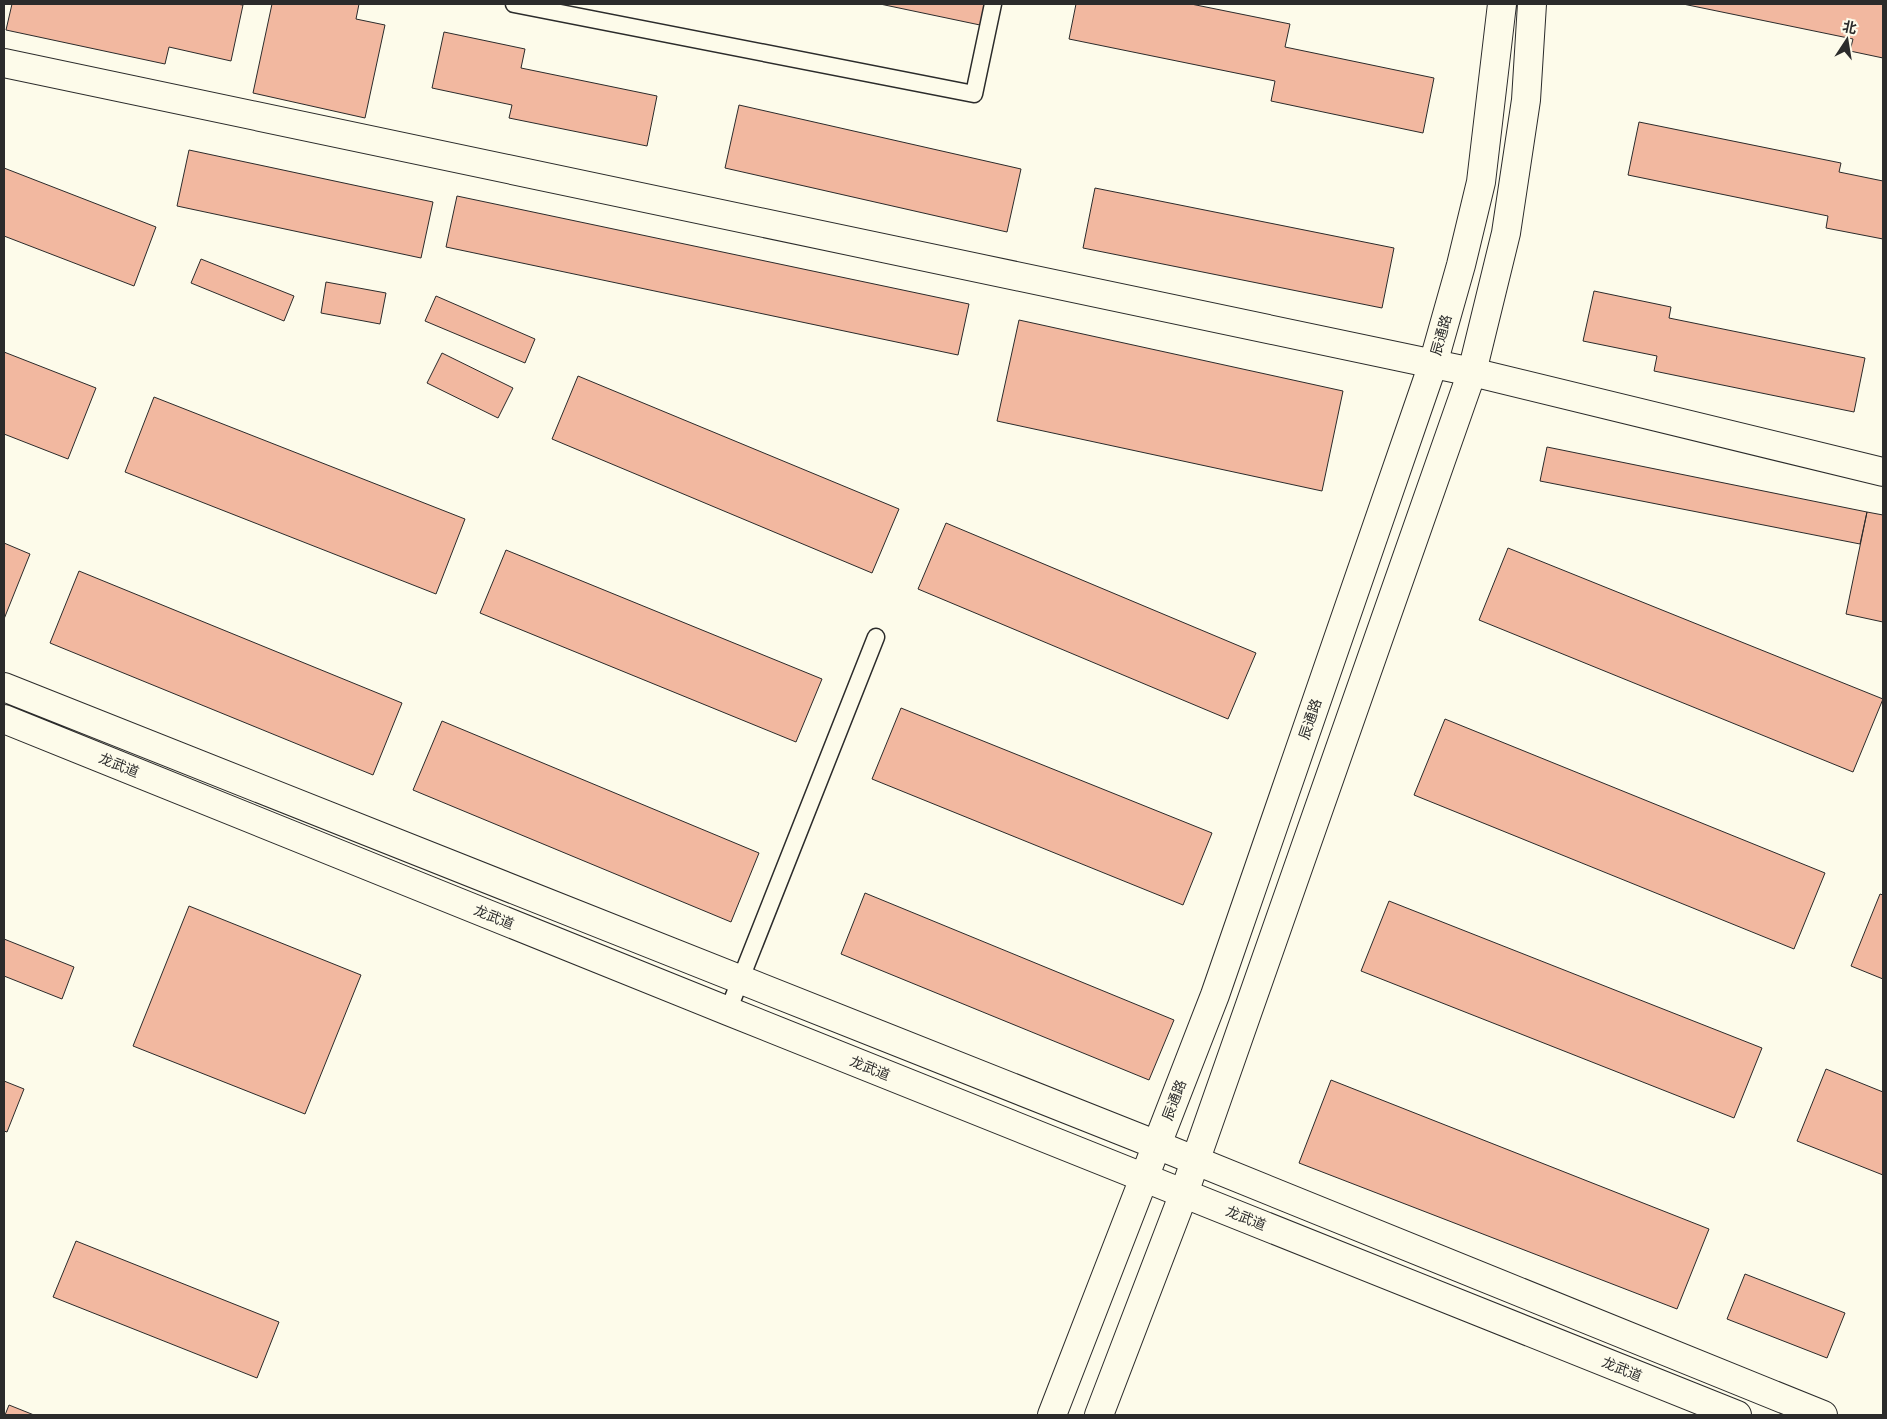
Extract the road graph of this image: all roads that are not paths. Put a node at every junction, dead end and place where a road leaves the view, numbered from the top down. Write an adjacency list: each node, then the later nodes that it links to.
1 (514, 4): 2 (lane)
2 (993, 4)
3 (1502, 4): 6 (street, 辰通路)
4 (1532, 4): 7 (street)
5 (4, 63): 6 (street)
6 (1433, 364): 7 (street); 14 (street, 辰通路)
7 (1472, 372): 8 (street); 15 (street)
8 (1883, 472)
9 (876, 637): 12 (lane)
10 (4, 687): 12 (street)
11 (4, 719): 13 (street, 龙武道)
12 (741, 980): 13 (lane); 14 (street)
13 (728, 1011): 16 (street, 龙武道)
14 (1157, 1145): 15 (street); 16 (street, 辰通路)
15 (1195, 1160): 17 (street); 21 (street)
16 (1144, 1177): 17 (street, 龙武道); 18 (street, 辰通路)
17 (1184, 1193): 19 (street); 20 (street, 龙武道)
18 (1052, 1415)
19 (1099, 1415)
20 (1737, 1415)
21 (1823, 1415)

